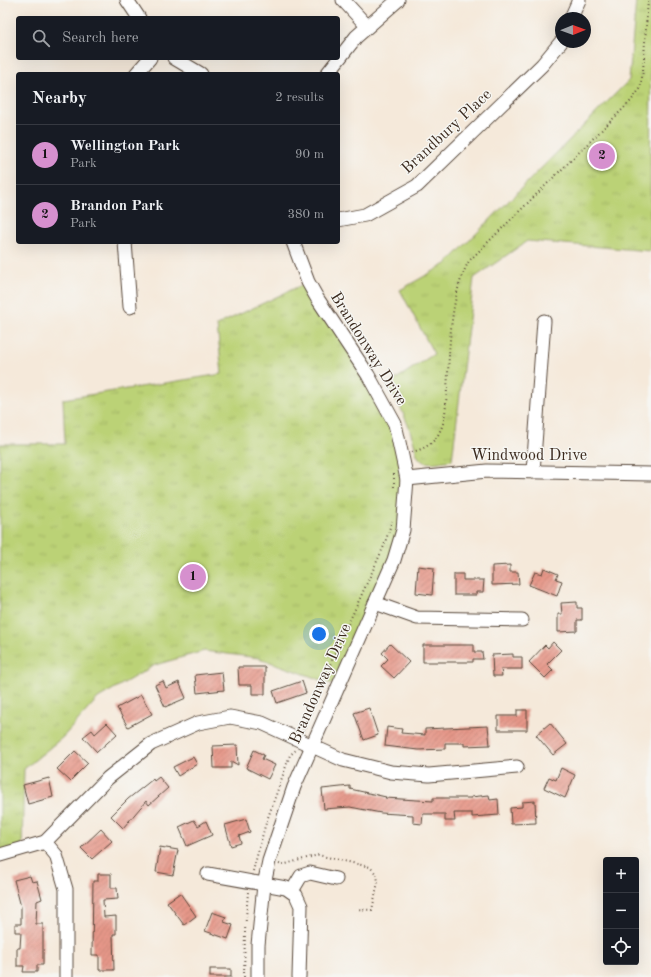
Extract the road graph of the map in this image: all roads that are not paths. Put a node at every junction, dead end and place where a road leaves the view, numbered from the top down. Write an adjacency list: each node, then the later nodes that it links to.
1 (127, 0): 6 (street)
2 (343, 0): 7 (street)
3 (398, 0): 7 (street)
4 (579, 0): 5 (street)
5 (574, 12)
6 (138, 16)
7 (367, 26): 9 (street)
8 (556, 48): 16 (street, Brandbury Place)
9 (340, 58)
10 (148, 60): 13 (street)
11 (177, 60): 14 (street)
12 (338, 60): 15 (street)
13 (138, 72)
14 (198, 72)
15 (328, 72)
16 (340, 220)
17 (125, 244): 19 (street)
18 (294, 244): 23 (street, Brandonway Drive)
19 (130, 307)
20 (544, 321): 21 (street)
21 (533, 472): 22 (street, Windwood Drive); 23 (street, Windwood Drive)
22 (651, 474)
23 (407, 479): 24 (street, Brandonway Drive)
24 (375, 603): 25 (street); 26 (street, Brandonway Drive)
25 (522, 620)
26 (311, 746): 27 (street); 28 (street); 32 (street, Brandonway Drive)
27 (517, 767)
28 (45, 842): 29 (street); 34 (street)
29 (0, 855)
30 (208, 874): 32 (street)
31 (336, 879): 33 (street)
32 (264, 884): 33 (street); 35 (street, Brandonway Drive)
33 (292, 891): 36 (street)
34 (66, 977)
35 (258, 977)
36 (299, 977)

